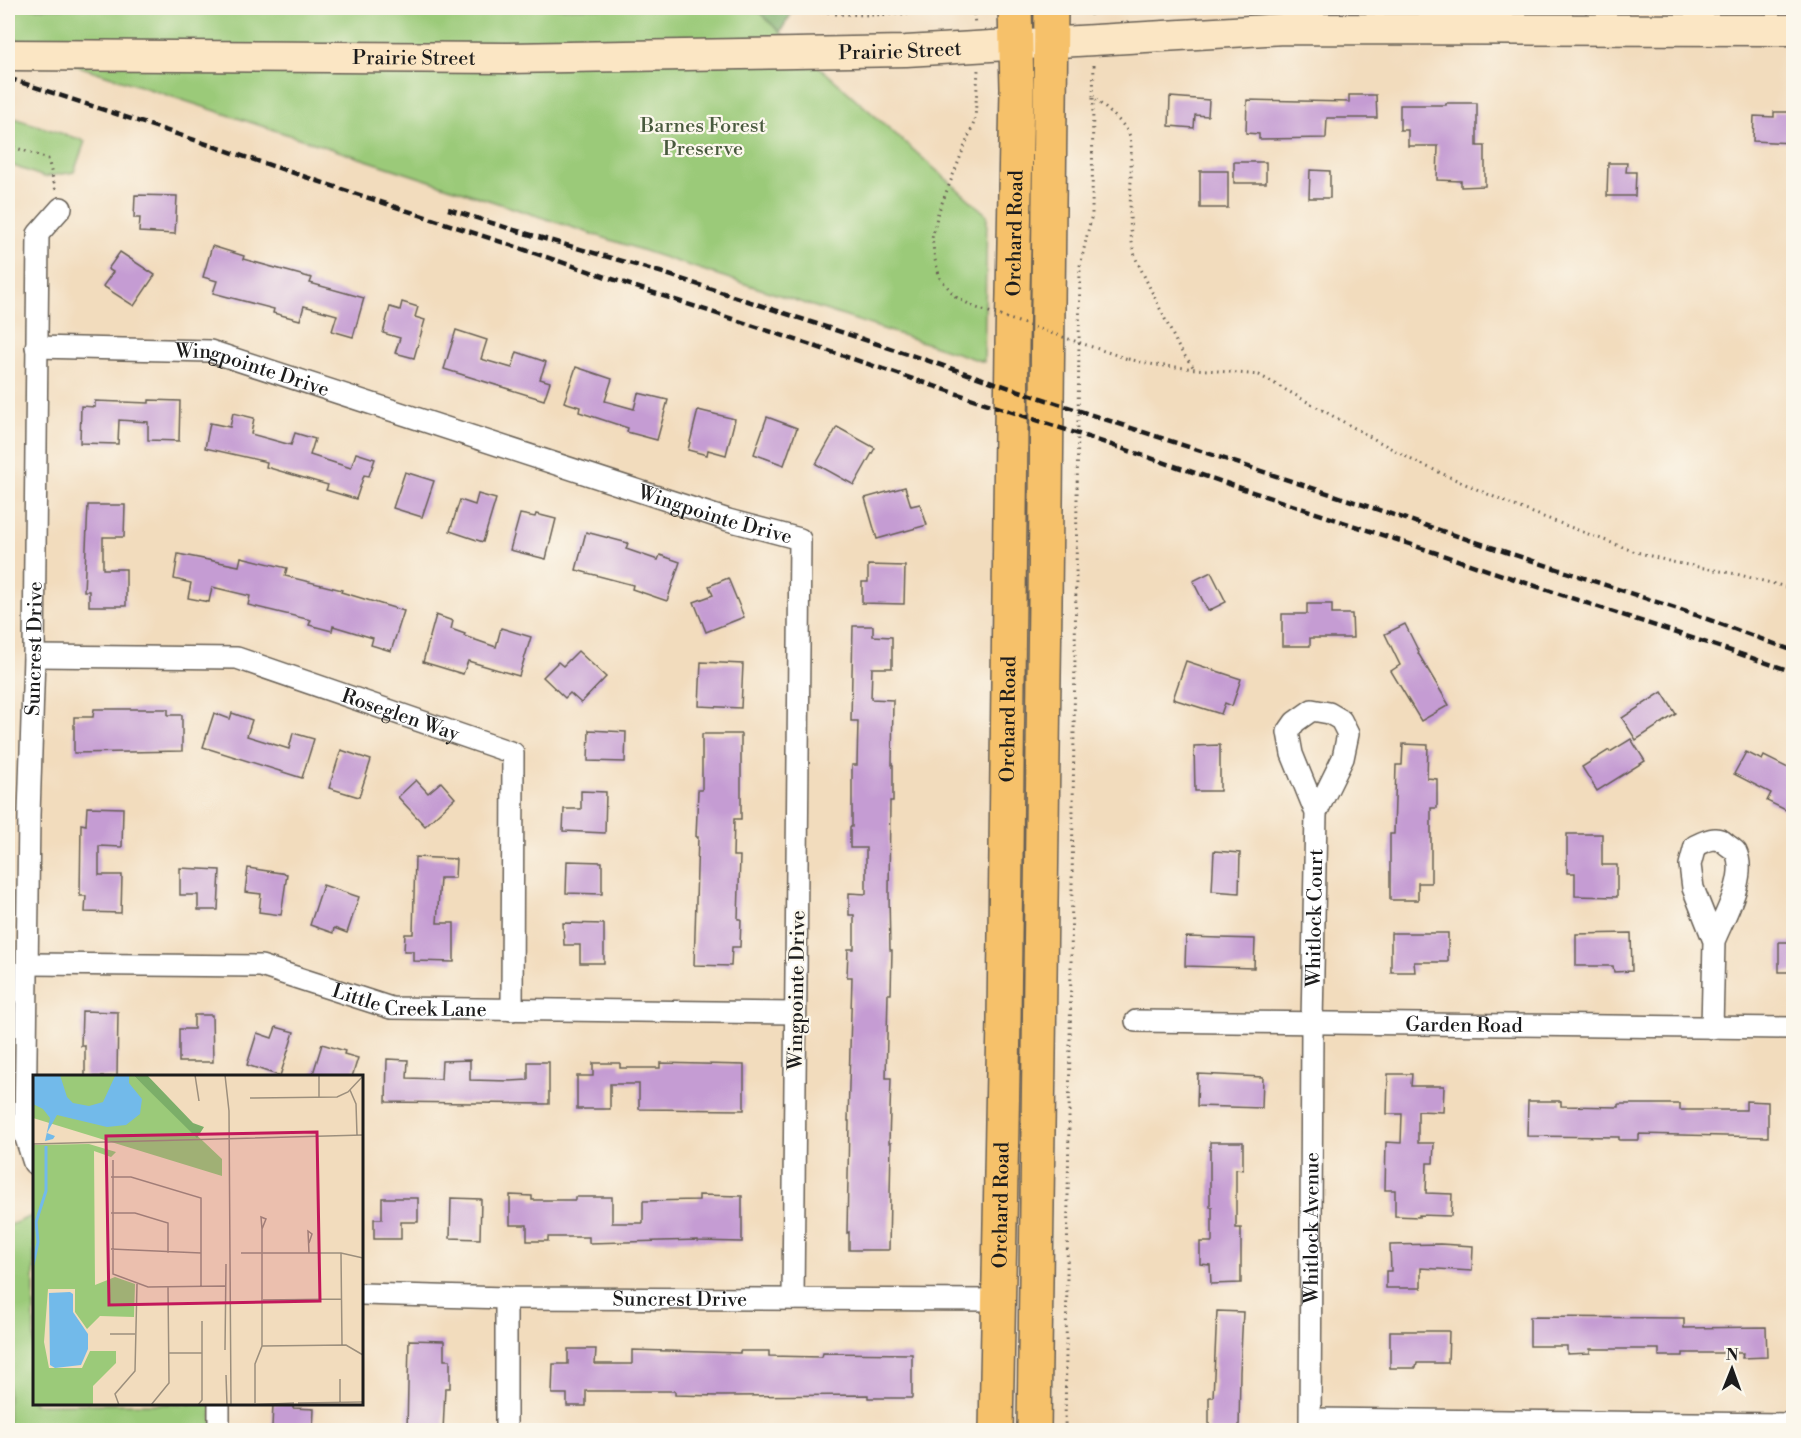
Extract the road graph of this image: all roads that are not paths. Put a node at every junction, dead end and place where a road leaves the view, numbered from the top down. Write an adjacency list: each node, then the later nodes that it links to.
1 (1015, 8): 5 (main road, Orchard Road)
2 (1051, 8): 4 (main road, Orchard Road)
3 (1794, 30): 4 (street, Prairie Street)
4 (1051, 43): 5 (street, Prairie Street); 30 (main road, Orchard Road)
5 (1016, 45): 6 (street, Prairie Street); 23 (main road, Orchard Road)
6 (8, 55)
7 (60, 208): 8 (street, Suncrest Drive)
8 (36, 347): 9 (street, Suncrest Drive); 14 (street, Wingpointe Drive)
9 (34, 656): 12 (street, Suncrest Drive); 13 (street, Roseglen Way)
10 (1316, 813): 16 (street, Whitlock Court)
11 (1714, 941): 17 (street)
12 (28, 964): 13 (street, Little Creek Lane); 19 (street, Suncrest Drive)
13 (512, 1010): 14 (street, Little Creek Lane)
14 (795, 1013): 22 (street, Wingpointe Drive)
15 (1136, 1021): 16 (street, Garden Road)
16 (1312, 1023): 17 (street, Garden Road); 26 (street, Whitlock Avenue)
17 (1712, 1028): 18 (street, Garden Road)
18 (1794, 1028)
19 (33, 1160)
20 (363, 1294): 21 (street, Suncrest Drive)
21 (506, 1298): 22 (street, Suncrest Drive); 28 (street)
22 (793, 1299): 23 (street, Suncrest Drive)
23 (999, 1300): 29 (main road, Orchard Road)
24 (219, 1405): 27 (street)
25 (1794, 1424): 26 (street)
26 (1310, 1425)
27 (219, 1431)
28 (506, 1431)
29 (996, 1431)
30 (1034, 1431)

